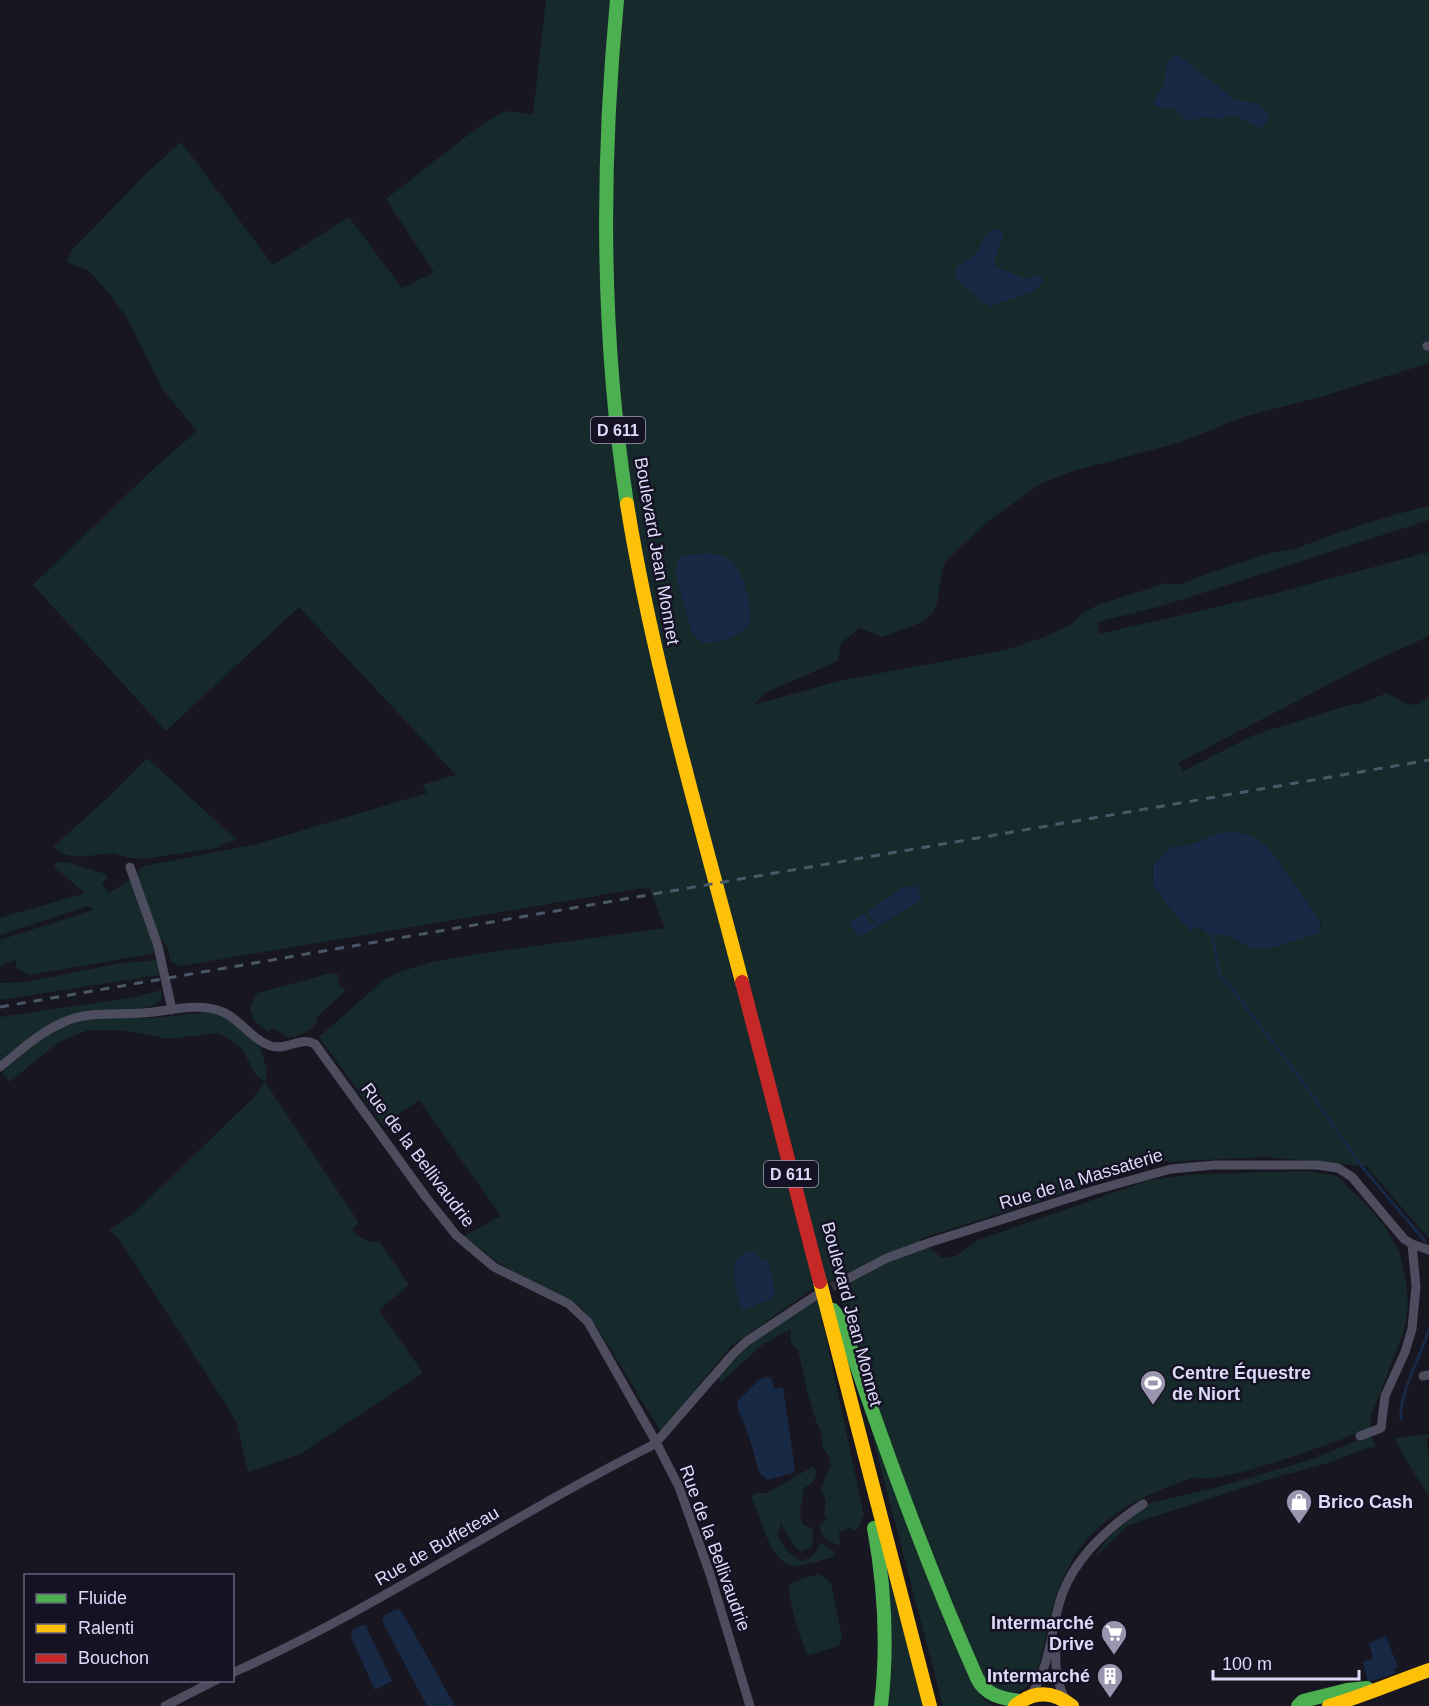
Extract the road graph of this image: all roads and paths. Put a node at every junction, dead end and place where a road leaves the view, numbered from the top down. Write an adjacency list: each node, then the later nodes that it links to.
1 (616, 0): 3 (main road, Boulevard Jean Monnet / D 611)
2 (623, 0): 3 (main road, Boulevard Jean Monnet / D 611)
3 (710, 851): 5 (main road, D 611)
4 (130, 867): 6 (street)
5 (731, 932): 12 (main road, Boulevard Jean Monnet / D 611); 13 (main road, Boulevard Jean Monnet / D 611)
6 (172, 1010): 7 (street); 15 (street, Rue de la Bellivaudrie)
7 (0, 1066)
8 (1412, 1244): 9 (street); 10 (street, Rue de la Massaterie); 14 (street)
9 (1429, 1250)
10 (845, 1280)
11 (815, 1296): 15 (street)
12 (833, 1310): 22 (main road); 28 (main road, Boulevard Jean Monnet / D 611)
13 (854, 1416): 26 (main road); 27 (main road, Boulevard Jean Monnet / D 611)
14 (1360, 1436)
15 (656, 1442): 19 (street, Rue de Buffeteau); 25 (street, Rue de la Bellivaudrie)
16 (1143, 1504): 17 (street)
17 (1055, 1630): 22 (street); 23 (street)
18 (1428, 1671): 21 (main road)
19 (234, 1672)
20 (212, 1682): 24 (street)
21 (1381, 1687): 29 (main road); 30 (main road)
22 (1022, 1701): 23 (main road)
23 (1069, 1703)
24 (165, 1706)
25 (750, 1706)
26 (881, 1706)
27 (930, 1706)
28 (936, 1706)
29 (1299, 1706)
30 (1329, 1706)

